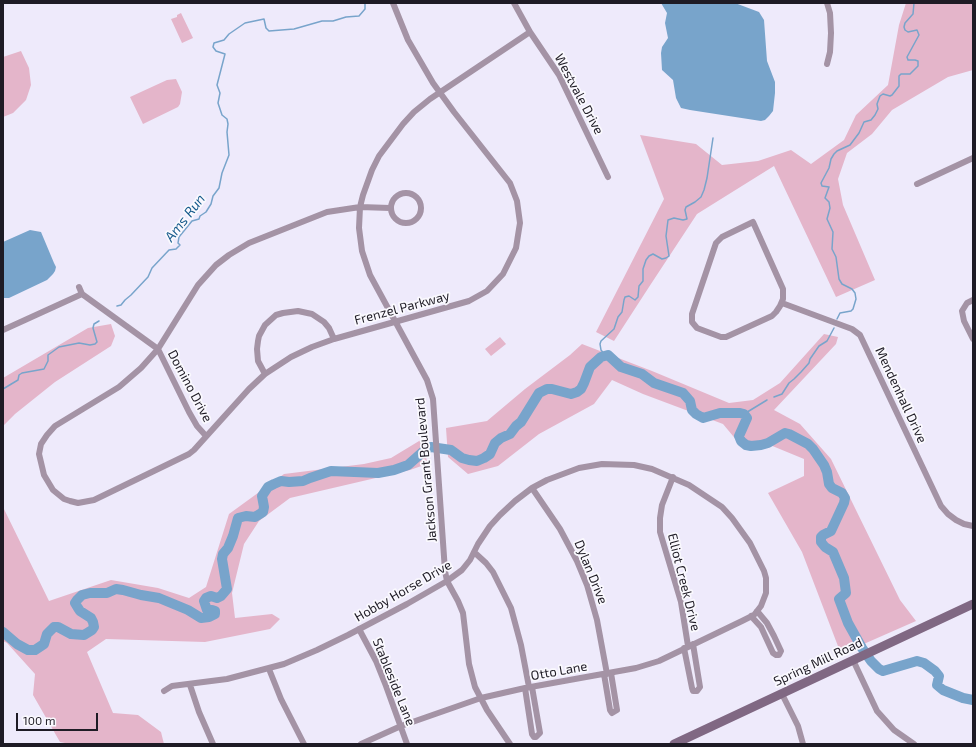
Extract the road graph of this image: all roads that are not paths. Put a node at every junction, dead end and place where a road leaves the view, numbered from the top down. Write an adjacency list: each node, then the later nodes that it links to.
1 (392, 3): 6 (street, Frenzel Parkway)
2 (514, 3): 4 (street, Westvale Drive)
3 (827, 3): 5 (street)
4 (530, 32): 6 (street, Jackson Grant Boulevard); 8 (street, Westvale Drive)
5 (827, 64)
6 (440, 92): 10 (street, Jackson Grant Boulevard); 16 (street, Frenzel Parkway)
7 (973, 158): 9 (street)
8 (608, 177)
9 (917, 184)
10 (360, 207): 11 (street); 16 (street, Jackson Grant Boulevard); 20 (street)
11 (390, 208): 11 (street)
12 (79, 287): 13 (street)
13 (82, 294): 17 (street); 20 (street, Domino Drive)
14 (973, 300): 19 (street)
15 (782, 303): 15 (street); 25 (street, Mendenhall Drive)
16 (395, 322): 18 (street, Frenzel Parkway); 27 (street, Jackson Grant Boulevard)
17 (3, 330)
18 (334, 339): 21 (street, Frenzel Parkway); 21 (street)
19 (973, 339)
20 (158, 349): 22 (street, Domino Drive); 22 (street, Frenzel Parkway)
21 (265, 374): 22 (street, Frenzel Parkway)
22 (206, 436)
23 (673, 477): 24 (street, Hobby Horse Drive); 29 (street, Hobby Horse Drive); 32 (street, Elliot Creek Drive)
24 (532, 488): 26 (street, Hobby Horse Drive); 35 (street, Dylan Drive)
25 (973, 526)
26 (474, 552): 27 (street, Hobby Horse Drive); 37 (street)
27 (447, 581): 31 (street, Hobby Horse Drive); 40 (street, Jackson Grant Boulevard)
28 (973, 604): 33 (street, Spring Mill Road)
29 (757, 611): 30 (street, Otto Lane); 30 (street)
30 (751, 616): 32 (street, Otto Lane)
31 (359, 629): 34 (street, Hobby Horse Drive); 41 (street, Stableside Lane)
32 (689, 646): 32 (street, Elliot Creek Drive); 35 (street, Otto Lane)
33 (857, 658): 39 (street, Spring Mill Road); 49 (street)
34 (269, 669): 36 (street, Hobby Horse Drive); 43 (street)
35 (607, 674): 35 (street, Dylan Drive); 37 (street, Otto Lane)
36 (190, 685): 38 (street, Hobby Horse Drive); 42 (street)
37 (529, 687): 37 (street); 40 (street, Otto Lane)
38 (164, 691)
39 (782, 694): 47 (street, Spring Mill Road); 48 (street)
40 (481, 698): 41 (street, Otto Lane); 46 (street, Jackson Grant Boulevard)
41 (400, 726): 44 (street, Otto Lane); 45 (street, Stableside Lane)
42 (213, 744)
43 (304, 744)
44 (361, 744)
45 (407, 744)
46 (510, 744)
47 (674, 744)
48 (802, 744)
49 (914, 744)

